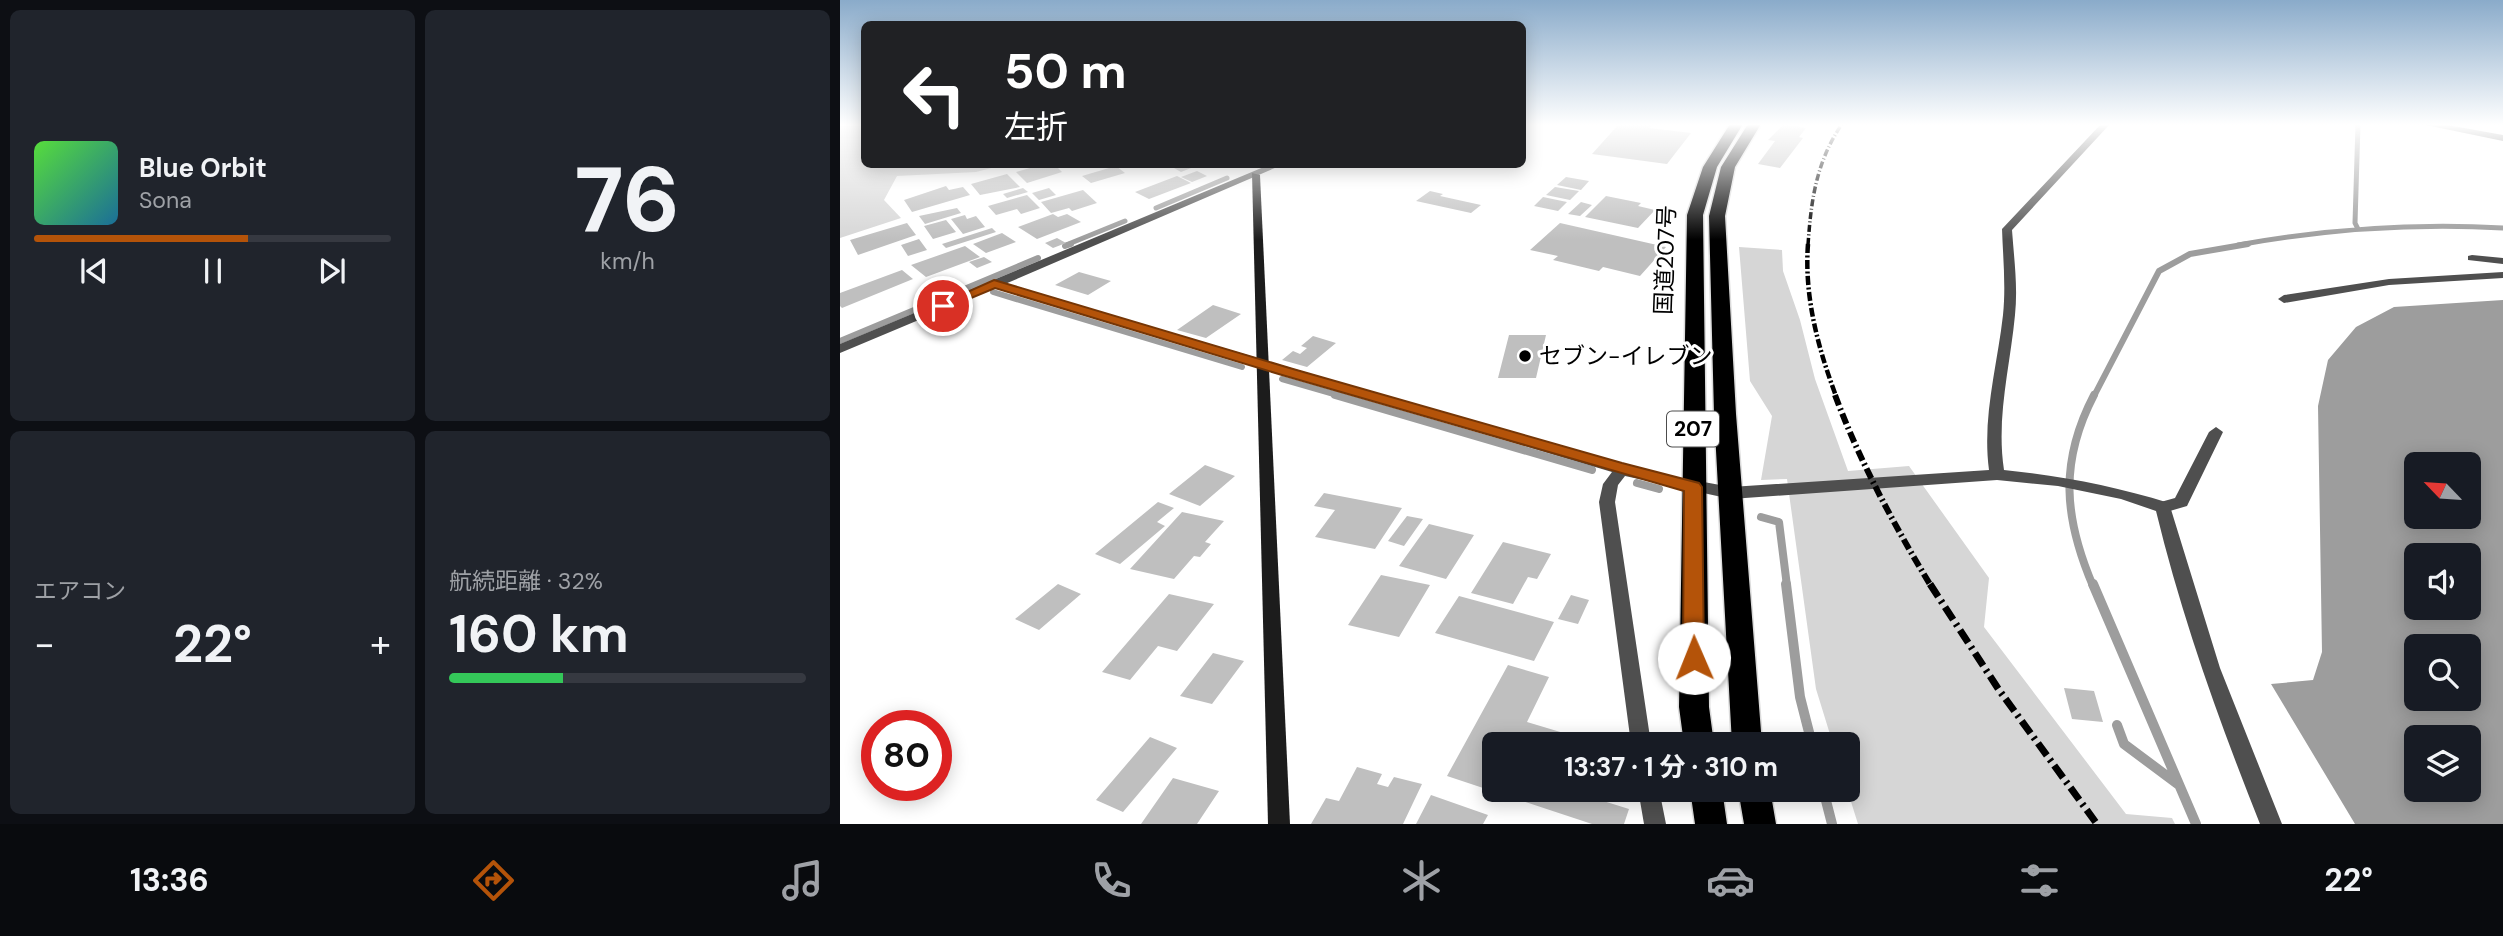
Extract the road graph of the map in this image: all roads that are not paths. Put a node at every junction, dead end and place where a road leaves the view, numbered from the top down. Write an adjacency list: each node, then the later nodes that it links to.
1 (1710, 162): 15 (highway, 国道207号 / 207)
2 (1730, 162): 16 (highway, 207)
3 (2070, 162): 14 (street)
4 (1255, 170): 8 (street); 11 (street)
5 (2472, 258): 6 (street)
6 (2503, 261)
7 (2503, 275): 9 (street)
8 (994, 284): 10 (street); 11 (street)
9 (2284, 299)
10 (840, 349)
11 (1262, 365): 13 (street); 24 (street)
12 (2216, 432): 17 (street)
13 (1622, 469): 15 (street); 18 (street)
14 (1997, 475): 16 (street); 17 (street)
15 (1693, 487): 16 (street); 19 (highway, 国道207号 / 207)
16 (1731, 493): 20 (highway, 207)
17 (2163, 507): 28 (street)
18 (1639, 732)
19 (1697, 732)
20 (1746, 732)
21 (1651, 802): 25 (street)
22 (1707, 802): 26 (highway)
23 (1756, 802): 27 (highway)
24 (1279, 824)
25 (1655, 824)
26 (1710, 824)
27 (1760, 824)
28 (2271, 824)

